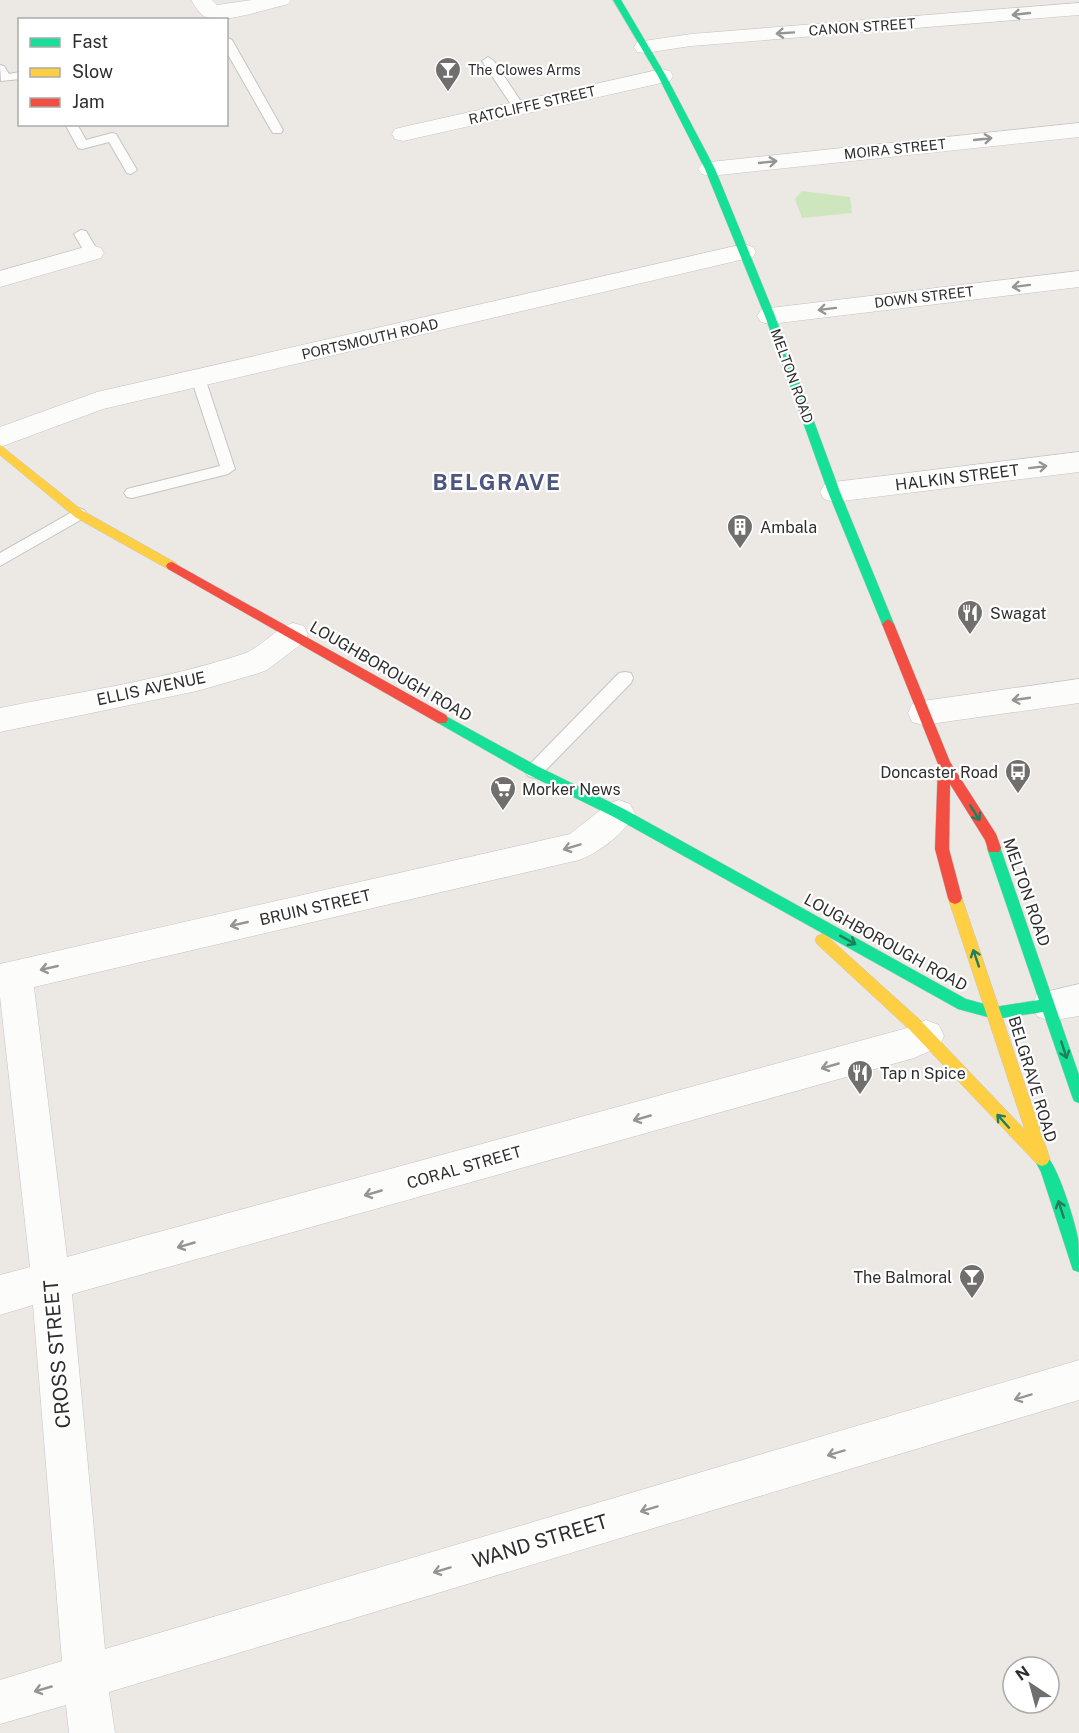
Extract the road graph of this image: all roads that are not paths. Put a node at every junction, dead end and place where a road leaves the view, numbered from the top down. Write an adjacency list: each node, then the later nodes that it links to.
1 (282, 0): 5 (street)
2 (617, 0): 8 (main road, MELTON ROAD)
3 (968, 0): 6 (street)
4 (1079, 9): 6 (street, CANON STREET, one-way to 6)
5 (209, 11)
6 (980, 18): 8 (street, CANON STREET, one-way to 8)
7 (228, 44): 16 (lane)
8 (645, 47): 12 (main road, MELTON ROAD)
9 (488, 61): 13 (lane)
10 (0, 69): 11 (lane)
11 (18, 75)
12 (662, 76): 13 (street, RATCLIFFE STREET); 18 (main road, MELTON ROAD)
13 (520, 109): 17 (street, RATCLIFFE STREET)
14 (72, 126): 19 (lane)
15 (1079, 129): 18 (street, MOIRA STREET, one-way to 15)
16 (277, 130)
17 (403, 134)
18 (710, 169): 21 (main road, MELTON ROAD)
19 (131, 170)
20 (87, 243): 22 (street)
21 (744, 252): 24 (main road, MELTON ROAD); 25 (street, PORTSMOUTH ROAD)
22 (0, 279)
23 (1079, 279): 24 (street, DOWN STREET, one-way to 24)
24 (770, 316): 29 (main road, MELTON ROAD)
25 (198, 378): 26 (street, PORTSMOUTH ROAD); 30 (lane)
26 (0, 438)
27 (0, 449): 31 (main road, LOUGHBOROUGH ROAD)
28 (1079, 462): 29 (street, HALKIN STREET, one-way to 28)
29 (834, 492): 36 (main road, MELTON ROAD)
30 (132, 493)
31 (79, 514): 32 (lane); 33 (main road, LOUGHBOROUGH ROAD)
32 (0, 560)
33 (293, 634): 37 (street, ELLIS AVENUE); 39 (main road, LOUGHBOROUGH ROAD)
34 (625, 678): 39 (lane)
35 (1079, 691): 36 (street, one-way to 36)
36 (923, 713): 38 (main road, MELTON ROAD)
37 (0, 720)
38 (944, 764): 43 (main road, MELTON ROAD, one-way to 43); 44 (main road, MELTON ROAD, one-way to 38)
39 (534, 771): 40 (main road, LOUGHBOROUGH ROAD)
40 (619, 813): 41 (main road, LOUGHBOROUGH ROAD); 42 (street, BRUIN STREET, one-way to 42)
41 (778, 901): 44 (main road, LOUGHBOROUGH ROAD, one-way to 44); 45 (main road, LOUGHBOROUGH ROAD)
42 (8, 977): 50 (street, CROSS STREET)
43 (1064, 1003): 44 (main road, LOUGHBOROUGH ROAD); 47 (main road, one-way to 47)
44 (995, 1013): 48 (main road, BELGRAVE ROAD)
45 (926, 1036): 46 (main road, LOUGHBOROUGH ROAD); 50 (street, CORAL STREET, one-way to 50)
46 (971, 1083): 48 (main road, BELGRAVE ROAD, one-way to 46)
47 (1079, 1096)
48 (1040, 1155): 49 (main road, BELGRAVE ROAD, one-way to 48)
49 (1079, 1264)
50 (51, 1282): 51 (street, CORAL STREET); 53 (street, CROSS STREET)
51 (0, 1295)
52 (1079, 1380): 53 (street, WAND STREET, one-way to 53)
53 (85, 1677): 54 (street, WAND STREET, one-way to 54); 55 (street, CROSS STREET)
54 (0, 1702)
55 (92, 1733)

